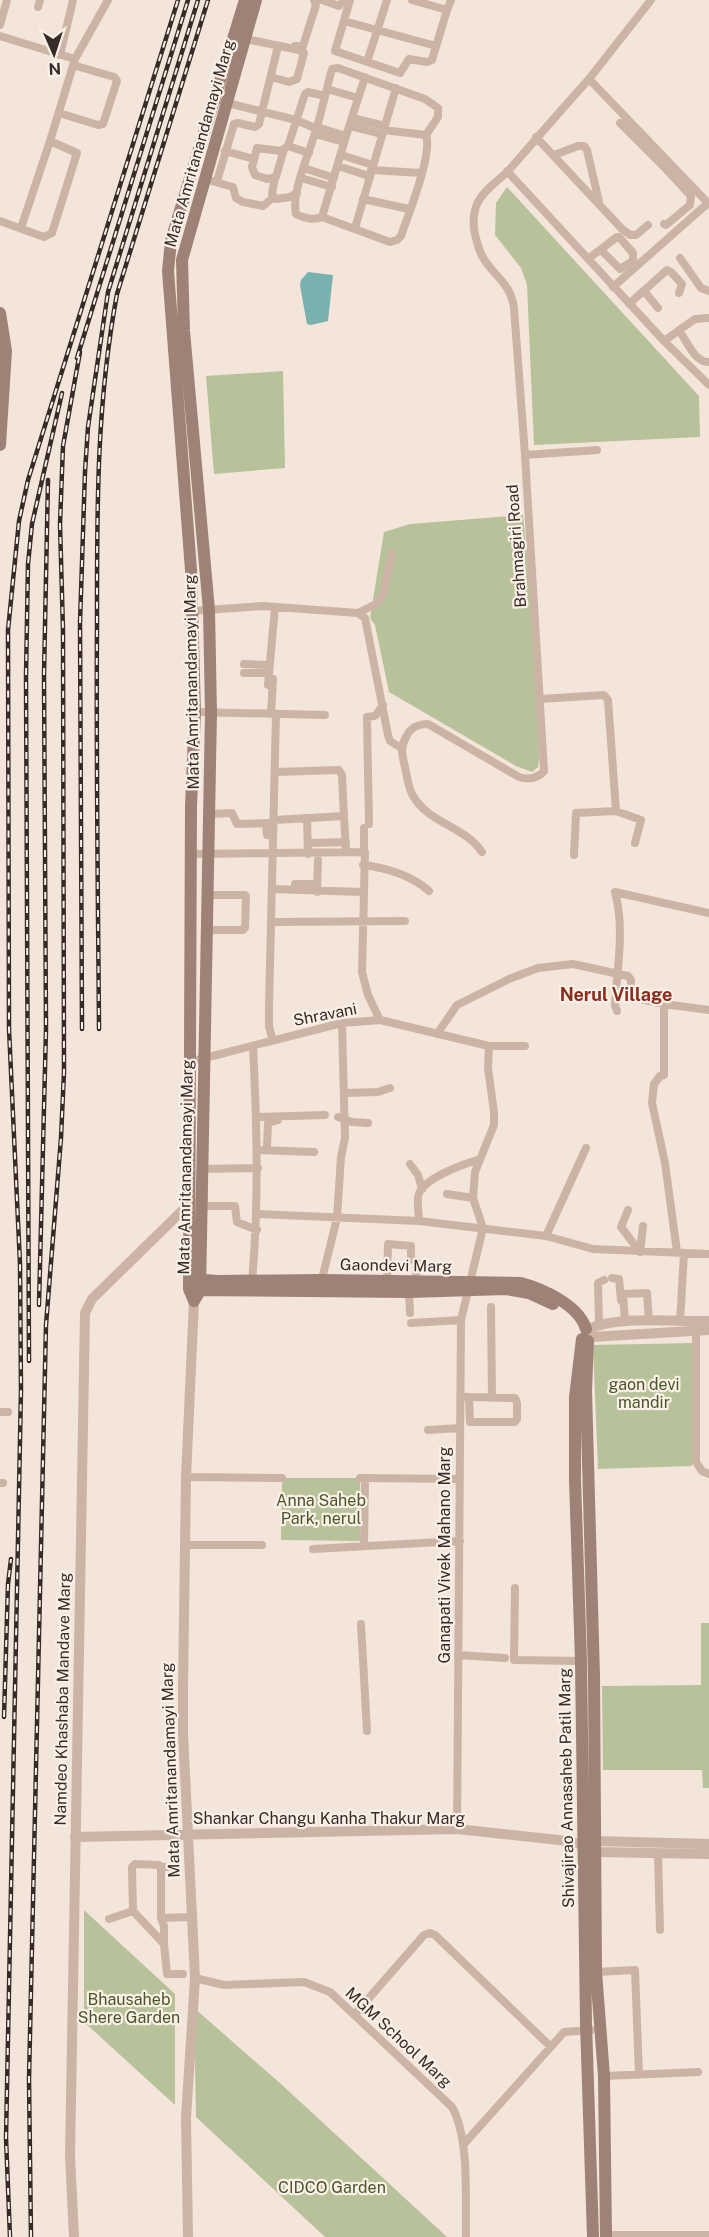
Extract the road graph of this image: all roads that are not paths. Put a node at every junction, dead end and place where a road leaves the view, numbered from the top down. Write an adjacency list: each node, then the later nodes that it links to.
1 (7, 0): 15 (street)
2 (73, 0): 24 (street)
3 (108, 0): 25 (street)
4 (245, 0): 33 (main road, Mata Amritanandamayi Marg)
5 (256, 0): 21 (main road, Mata Amritanandamayi Marg)
6 (314, 0): 21 (street)
7 (322, 0): 8 (street)
8 (344, 0)
9 (350, 0): 17 (street)
10 (387, 0): 19 (street)
11 (412, 0): 14 (street)
12 (451, 0): 16 (street)
13 (651, 0): 29 (street, Brahmagiri Road)
14 (427, 2): 16 (street)
15 (2, 8): 18 (street)
16 (447, 10): 23 (street)
17 (344, 21): 19 (street); 26 (street)
18 (0, 25)
19 (376, 30): 23 (street); 26 (street)
20 (0, 36): 24 (street)
21 (247, 38): 22 (street); 34 (main road, Mata Amritanandamayi Marg)
22 (278, 46): 27 (street); 27 (street)
23 (436, 46): 26 (street)
24 (60, 55): 25 (street)
25 (74, 62): 36 (street); 36 (street)
26 (367, 62)
27 (271, 77): 35 (street)
28 (364, 77): 30 (street); 31 (street); 32 (street)
29 (588, 79): 43 (street, Brahmagiri Road); 53 (street)
30 (396, 88): 41 (street); 42 (street)
31 (326, 93): 32 (street); 37 (street); 40 (street)
32 (358, 98): 38 (street)
33 (213, 100): 34 (street); 95 (main road, Mata Amritanandamayi Marg)
34 (227, 102): 35 (street); 60 (main road, Mata Amritanandamayi Marg)
35 (262, 111): 37 (street); 47 (street)
36 (58, 113): 45 (street)
37 (296, 120): 40 (street); 46 (street)
38 (351, 122): 41 (street); 44 (street)
39 (620, 123): 53 (street)
40 (316, 130): 44 (street); 48 (street)
41 (384, 130): 42 (street); 55 (street)
42 (426, 135): 57 (street)
43 (536, 137): 50 (street); 56 (street, Brahmagiri Road)
44 (345, 139): 49 (street)
45 (50, 141): 72 (street); 72 (street)
46 (286, 148): 48 (street); 51 (street); 58 (street)
47 (225, 151): 51 (street); 60 (street)
48 (309, 153): 54 (street)
49 (341, 155): 52 (street); 55 (street)
50 (554, 155): 66 (street); 66 (street)
51 (254, 159): 58 (street)
52 (338, 166): 55 (street); 61 (street)
53 (668, 166): 65 (street); 70 (street)
54 (304, 168): 59 (street); 61 (street)
55 (371, 170): 57 (street); 64 (street)
56 (507, 171): 76 (street); 91 (street, Brahmagiri Road)
57 (422, 173): 67 (street)
58 (275, 177): 63 (street)
59 (301, 178): 61 (street); 62 (street)
60 (211, 180): 63 (street); 94 (main road, Mata Amritanandamayi Marg)
61 (333, 182): 68 (street)
62 (297, 193): 63 (street); 68 (street)
63 (273, 197)
64 (363, 199): 67 (street); 73 (street)
65 (708, 203): 77 (street)
66 (599, 204): 71 (street)
67 (409, 209): 73 (street)
68 (322, 217): 73 (street)
69 (0, 221): 72 (street)
70 (664, 224)
71 (648, 225)
72 (21, 228)
73 (355, 228)
74 (601, 250): 76 (street)
75 (680, 258): 79 (street)
76 (588, 259): 77 (street)
77 (613, 287): 81 (street)
78 (644, 291): 80 (street); 81 (street); 82 (street)
79 (709, 291)
80 (679, 293)
81 (629, 304): 86 (street)
82 (658, 308)
83 (0, 313): 89 (main road)
84 (709, 318): 85 (street)
85 (679, 330): 86 (street); 87 (street)
86 (664, 341): 88 (street)
87 (709, 362)
88 (709, 385)
89 (0, 445)
90 (597, 450): 91 (street)
91 (525, 454): 101 (street, Brahmagiri Road)
92 (392, 554): 96 (street)
93 (274, 607): 94 (street); 96 (street); 99 (street)
94 (209, 610): 95 (street); 104 (main road, Mata Amritanandamayi Marg)
95 (192, 611): 103 (main road, Mata Amritanandamayi Marg)
96 (358, 612): 102 (street)
97 (274, 649): 105 (street)
98 (244, 669): 99 (street)
99 (269, 669): 100 (street)
100 (268, 685)
101 (540, 699): 107 (street, Brahmagiri Road); 109 (street)
102 (383, 705): 107 (street); 120 (street)
103 (195, 712): 104 (street); 122 (main road, Mata Amritanandamayi Marg)
104 (211, 713): 105 (street); 110 (main road, Mata Amritanandamayi Marg)
105 (274, 714): 106 (street); 108 (street)
106 (325, 715)
107 (401, 748): 121 (street)
108 (276, 772): 111 (street); 113 (street)
109 (616, 811): 118 (street); 126 (street)
110 (209, 814): 113 (street); 124 (main road, Mata Amritanandamayi Marg)
111 (344, 816): 112 (street); 116 (street)
112 (307, 818): 113 (street); 123 (street)
113 (272, 822): 115 (street); 125 (street)
114 (346, 830): 119 (street)
115 (267, 835)
116 (346, 842): 117 (street); 119 (street)
117 (310, 843)
118 (635, 843)
119 (346, 852): 120 (street); 123 (street)
120 (364, 852): 128 (street)
121 (482, 852)
122 (190, 854): 124 (street); 152 (main road, Mata Amritanandamayi Marg)
123 (308, 854): 125 (street)
124 (210, 855): 125 (street); 134 (main road, Mata Amritanandamayi Marg)
125 (273, 855): 131 (street)
126 (574, 855)
127 (318, 860): 130 (street)
128 (363, 865): 132 (street); 133 (street)
129 (295, 884): 130 (street)
130 (317, 888): 131 (street); 133 (street)
131 (272, 889): 137 (street)
132 (429, 891)
133 (362, 892): 138 (street)
134 (207, 895): 139 (main road, Mata Amritanandamayi Marg); 139 (street)
135 (709, 913): 140 (street)
136 (405, 921): 138 (street)
137 (271, 922): 138 (street); 147 (street)
138 (364, 922): 144 (street)
139 (207, 930): 151 (main road, Mata Amritanandamayi Marg)
140 (617, 974): 141 (street); 143 (street); 146 (street)
141 (664, 1004): 142 (street); 181 (street)
142 (709, 1010)
143 (617, 1011)
144 (380, 1020): 145 (street, Shravani); 146 (street, Shravani)
145 (342, 1023): 147 (street, Shravani); 154 (street)
146 (437, 1034): 149 (street, Shravani)
147 (273, 1040): 148 (street, Shravani)
148 (253, 1046): 151 (street, Shravani); 156 (street)
149 (489, 1046): 150 (street, Shravani); 164 (street)
150 (525, 1046)
151 (204, 1059): 152 (street, Shravani); 167 (main road, Mata Amritanandamayi Marg)
152 (189, 1062): 171 (main road, Mata Amritanandamayi Marg)
153 (390, 1088): 154 (street)
154 (344, 1093): 157 (street)
155 (326, 1114): 158 (street)
156 (257, 1118): 158 (street); 162 (street)
157 (341, 1118): 159 (street); 174 (street)
158 (269, 1119): 160 (street)
159 (368, 1123)
160 (267, 1146)
161 (586, 1148): 179 (street)
162 (258, 1150): 163 (street); 166 (street)
163 (314, 1152)
164 (480, 1159): 168 (street); 170 (street)
165 (410, 1164): 168 (street)
166 (256, 1168): 167 (street); 173 (street); 178 (street)
167 (202, 1169): 171 (main road, Mata Amritanandamayi Marg)
168 (422, 1188): 175 (street)
169 (447, 1194): 170 (street)
170 (473, 1198): 177 (street)
171 (194, 1205): 178 (street); 188 (main road, Mata Amritanandamayi Marg); 222 (street, Namdeo Khashaba Mandave Marg)
172 (628, 1210): 180 (street)
173 (258, 1214): 174 (street); 178 (street)
174 (337, 1218): 175 (street); 186 (street)
175 (419, 1221): 177 (street)
176 (643, 1226): 180 (street)
177 (483, 1228): 179 (street); 187 (street, Ganapati Vivek Mahano Marg)
178 (255, 1230): 184 (street)
179 (546, 1236): 180 (street)
180 (640, 1252): 181 (street)
181 (680, 1253): 182 (street); 196 (street)
182 (709, 1254)
183 (387, 1281): 185 (main road, Gaondevi Marg); 185 (street); 186 (main road, Gaondevi Marg)
184 (252, 1282): 186 (main road, Gaondevi Marg); 188 (main road, Gaondevi Marg)
185 (416, 1282): 187 (main road, Gaondevi Marg)
186 (321, 1285): 188 (main road, Gaondevi Marg); 189 (main road, Gaondevi Marg)
187 (469, 1287): 189 (main road, Gaondevi Marg); 192 (street, Ganapati Vivek Mahano Marg); 200 (main road, Gaondevi Marg)
188 (194, 1288): 206 (street, Mata Amritanandamayi Marg)
189 (409, 1292): 191 (street)
190 (491, 1307): 202 (street)
191 (410, 1313)
192 (461, 1320): 197 (street); 201 (street, Ganapati Vivek Mahano Marg)
193 (624, 1321): 194 (street); 194 (street); 200 (street); 200 (street)
194 (649, 1321): 196 (street)
195 (709, 1321): 196 (street)
196 (680, 1322)
197 (411, 1323)
198 (696, 1330): 199 (street); 200 (street); 205 (street)
199 (709, 1330)
200 (588, 1333): 218 (main road, Shivajirao Annasaheb Patil Marg); 224 (main road, Shivajirao Annasaheb Patil Marg)
201 (465, 1397): 202 (street); 202 (street); 203 (street, Ganapati Vivek Mahano Marg)
202 (492, 1398)
203 (460, 1428): 204 (street); 208 (street, Ganapati Vivek Mahano Marg)
204 (428, 1430)
205 (709, 1474)
206 (186, 1477): 207 (street); 210 (street, Mata Amritanandamayi Marg)
207 (282, 1478)
208 (460, 1479): 209 (street, Ganapati Vivek Mahano Marg); 212 (street)
209 (459, 1541): 212 (street); 216 (street, Ganapati Vivek Mahano Marg)
210 (185, 1545): 211 (street); 221 (street, Mata Amritanandamayi Marg)
211 (262, 1545)
212 (364, 1546): 213 (street)
213 (313, 1549)
214 (515, 1587): 218 (street)
215 (361, 1624): 219 (street)
216 (458, 1655): 217 (street); 220 (street, Ganapati Vivek Mahano Marg)
217 (505, 1658)
218 (581, 1661): 224 (main road, Shivajirao Annasaheb Patil Marg)
219 (367, 1731)
220 (457, 1829): 221 (street, Shankar Changu Kanha Thakur Marg); 224 (street, Shankar Changu Kanha Thakur Marg)
221 (188, 1834): 222 (street, Shankar Changu Kanha Thakur Marg); 230 (street, Mata Amritanandamayi Marg)
222 (75, 1837): 248 (street, Namdeo Khashaba Mandave Marg)
223 (709, 1844): 224 (street, Shankar Changu Kanha Thakur Marg)
224 (591, 1846): 225 (street, Shankar Changu Kanha Thakur Marg); 235 (main road, Shivajirao Annasaheb Patil Marg); 239 (main road, Shivajirao Annasaheb Patil Marg)
225 (658, 1852): 226 (street, Shankar Changu Kanha Thakur Marg); 233 (street)
226 (709, 1854)
227 (161, 1867): 228 (street); 229 (street); 231 (street)
228 (177, 1867)
229 (133, 1911): 232 (street); 234 (street)
230 (192, 1917): 231 (street); 237 (street, Mata Amritanandamayi Marg)
231 (161, 1918): 234 (street)
232 (109, 1919)
233 (660, 1930)
234 (164, 1944): 236 (street)
235 (596, 1972): 240 (main road, Shivajirao Annasaheb Patil Marg); 243 (street)
236 (183, 1974)
237 (195, 1978): 238 (street, MGM School Marg); 249 (street, Mata Amritanandamayi Marg)
238 (355, 2014): 241 (street); 245 (street, MGM School Marg)
239 (587, 2030): 240 (street); 241 (street); 247 (main road, Shivajirao Annasaheb Patil Marg)
240 (601, 2030): 244 (main road, Shivajirao Annasaheb Patil Marg)
241 (551, 2047): 245 (street)
242 (698, 2072): 243 (street)
243 (639, 2074): 244 (street)
244 (604, 2076): 247 (main road, Shivajirao Annasaheb Patil Marg)
245 (463, 2145): 250 (street, MGM School Marg)
246 (709, 2235): 247 (street)
247 (602, 2236)
248 (74, 2237)
249 (188, 2237)
250 (466, 2237)

